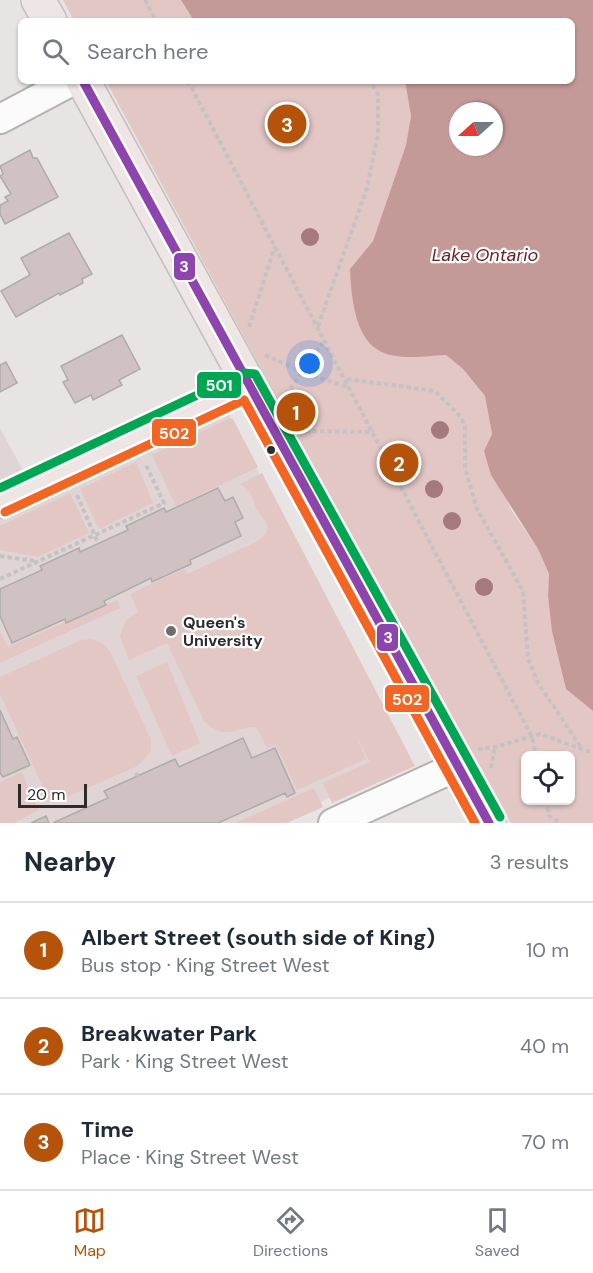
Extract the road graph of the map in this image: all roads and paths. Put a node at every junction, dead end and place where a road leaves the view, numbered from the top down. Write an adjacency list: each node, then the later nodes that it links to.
1 (38, 0): 4 (main road)
2 (145, 0): 3 (path)
3 (152, 14): 5 (path); 6 (path)
4 (48, 18)
5 (150, 18)
6 (154, 18)
7 (66, 84): 11 (street)
8 (85, 84): 19 (main road)
9 (190, 84): 12 (path)
10 (372, 84): 13 (path)
11 (0, 119)
12 (275, 246): 13 (path); 14 (path)
13 (318, 326): 15 (path)
14 (247, 333)
15 (325, 339): 17 (path); 18 (path)
16 (256, 351): 17 (path)
17 (302, 372): 20 (path); 21 (path)
18 (346, 379): 20 (path); 34 (path)
19 (249, 384): 26 (main road); 37 (main road)
20 (351, 388): 23 (path)
21 (282, 400)
22 (298, 431): 23 (path)
23 (374, 432): 32 (path)
24 (142, 455): 27 (path)
25 (74, 489): 27 (path)
26 (0, 501)
27 (95, 535): 28 (path); 30 (path)
28 (98, 543)
29 (0, 556): 30 (path)
30 (36, 561): 31 (path)
31 (0, 579)
32 (532, 737): 33 (path); 34 (path); 35 (path)
33 (495, 747)
34 (582, 749): 36 (path)
35 (535, 751)
36 (593, 753)
37 (458, 766): 39 (street); 40 (main road)
38 (547, 805): 41 (path)
39 (333, 823)
40 (489, 823)
41 (561, 823)

